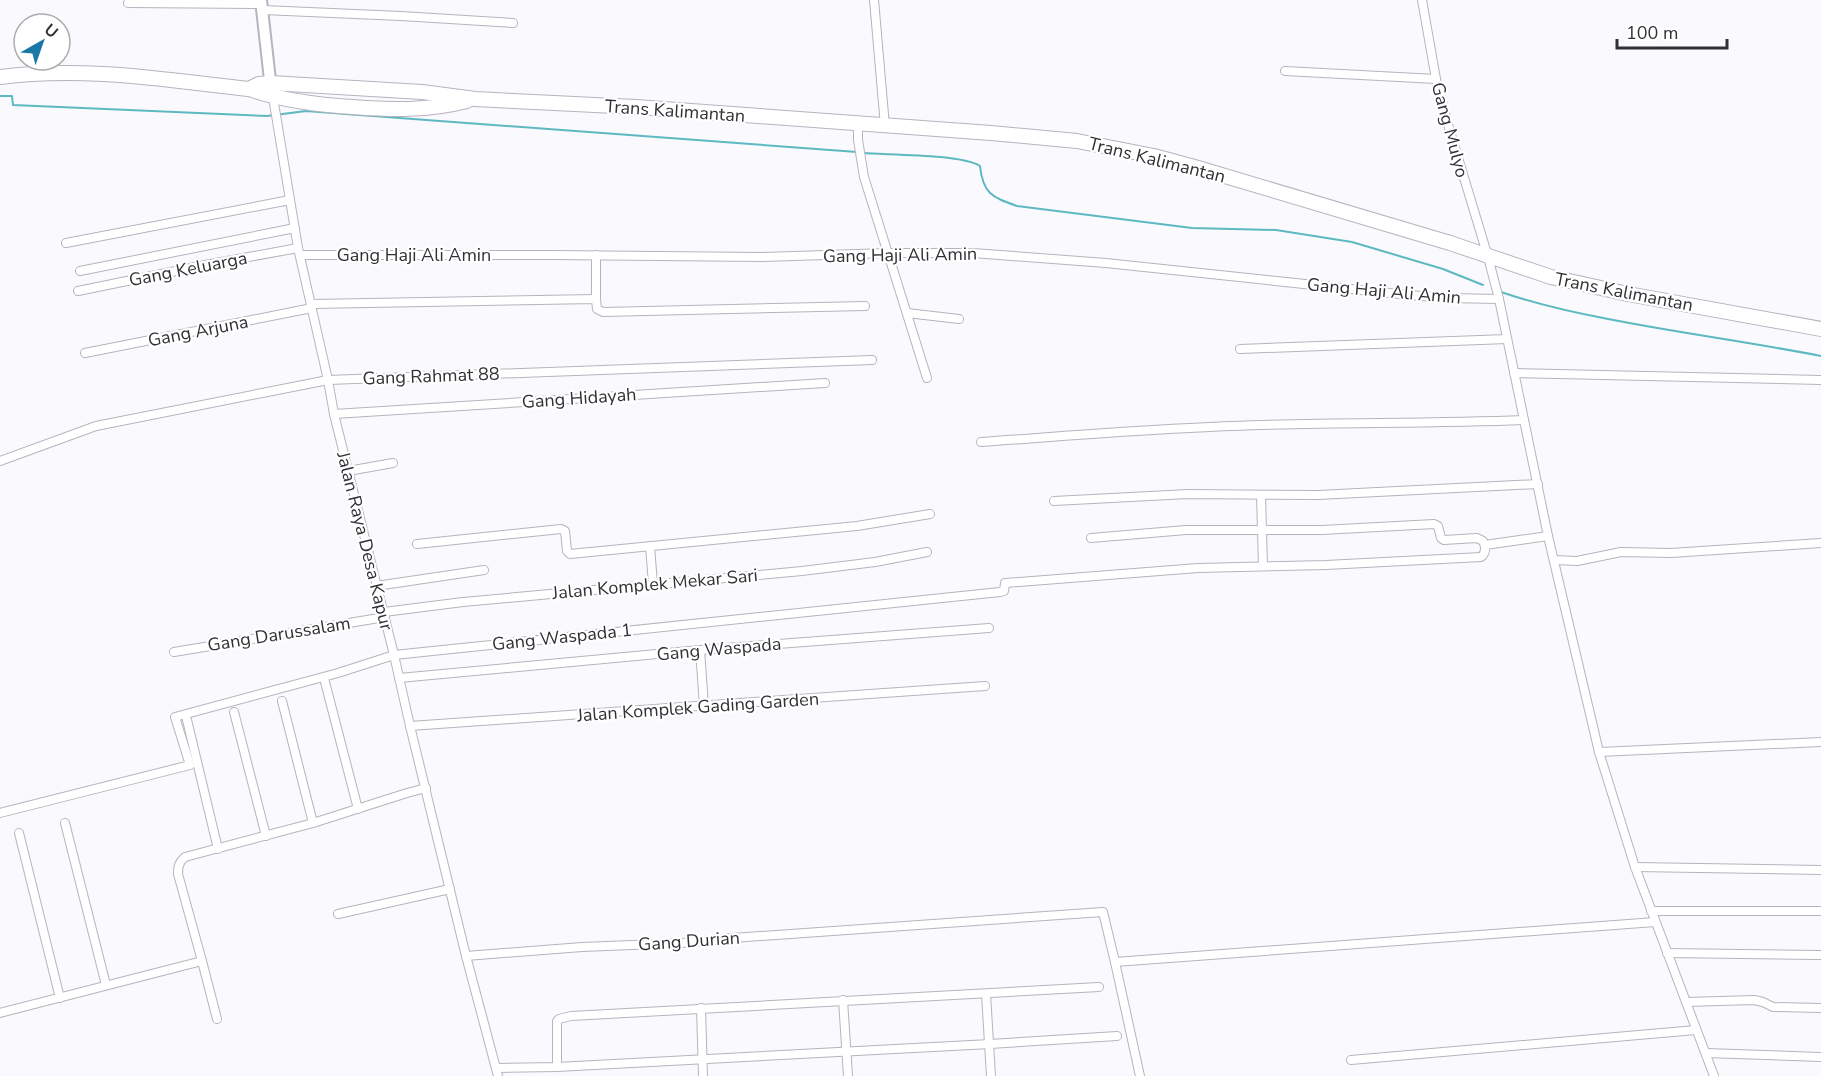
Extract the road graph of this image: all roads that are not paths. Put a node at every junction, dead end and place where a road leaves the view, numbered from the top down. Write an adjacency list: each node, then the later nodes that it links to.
1 (874, 0): 14 (street)
2 (1422, 0): 9 (street, Gang Mulyo)
3 (128, 3): 4 (street)
4 (262, 4): 5 (street); 8 (street, Jalan Raya Desa Kapur)
5 (513, 23)
6 (1285, 71): 9 (street)
7 (0, 77): 10 (highway)
8 (270, 78): 10 (highway, Trans Kalimantan); 11 (street, Jalan Raya Desa Kapur); 12 (highway, Trans Kalimantan)
9 (1436, 79): 21 (street, Gang Mulyo)
10 (249, 89): 11 (highway, Trans Kalimantan)
11 (273, 98): 12 (highway, Trans Kalimantan); 15 (street, Jalan Raya Desa Kapur)
12 (475, 99): 13 (highway, Trans Kalimantan)
13 (858, 124): 14 (highway, Trans Kalimantan); 19 (street)
14 (885, 126): 21 (highway, Trans Kalimantan)
15 (290, 200): 16 (street, Jalan Raya Desa Kapur); 17 (street)
16 (295, 228): 18 (street, Jalan Raya Desa Kapur); 22 (street)
17 (66, 243)
18 (299, 252): 20 (street, Gang Haji Ali Amin); 23 (street, Gang Keluarga); 26 (street, Jalan Raya Desa Kapur)
19 (888, 253): 20 (street, Gang Haji Ali Amin); 24 (street, Gang Haji Ali Amin); 28 (street)
20 (596, 255): 25 (street)
21 (1488, 257): 24 (street, Gang Mulyo); 30 (highway, Trans Kalimantan)
22 (80, 271)
23 (78, 291)
24 (1498, 297): 31 (street, Gang Mulyo)
25 (596, 299): 26 (street, Gang Arjuna); 27 (street)
26 (311, 306): 33 (street, Gang Arjuna); 37 (street, Jalan Raya Desa Kapur)
27 (865, 306)
28 (907, 313): 29 (street); 36 (street)
29 (959, 319)
30 (1821, 329)
31 (1507, 339): 32 (street); 35 (street, Gang Mulyo)
32 (1240, 349)
33 (85, 353)
34 (872, 360): 37 (street, Gang Rahmat 88)
35 (1514, 373): 38 (street); 41 (street, Gang Mulyo)
36 (927, 378)
37 (328, 380): 40 (street, Jalan Raya Desa Kapur); 43 (street, Gang Rahmat 88)
38 (1821, 380)
39 (825, 383): 40 (street, Gang Hidayah)
40 (334, 414): 45 (street, Jalan Raya Desa Kapur)
41 (1524, 420): 42 (street); 46 (street, Gang Mulyo)
42 (981, 442)
43 (0, 461)
44 (393, 463): 45 (street)
45 (348, 471): 62 (street, Jalan Raya Desa Kapur)
46 (1538, 484): 47 (street); 51 (street, Gang Mulyo)
47 (1261, 495): 48 (street); 50 (street)
48 (1054, 501)
49 (930, 514): 56 (street)
50 (1262, 531): 52 (street); 55 (street); 59 (street)
51 (1548, 536): 55 (street); 58 (street, Gang Mulyo)
52 (1091, 538)
53 (1821, 543): 58 (street)
54 (417, 544): 56 (street)
55 (1485, 545): 59 (street)
56 (650, 546): 61 (street)
57 (927, 552): 61 (street, Jalan Komplek Mekar Sari)
58 (1554, 560): 77 (street, Gang Mulyo)
59 (1263, 566): 67 (street, Gang Waspada 1)
60 (484, 570): 62 (street)
61 (653, 584): 63 (street, Jalan Komplek Mekar Sari)
62 (376, 586): 63 (street, Jalan Raya Desa Kapur)
63 (384, 614): 66 (street, Gang Darussalam); 67 (street, Jalan Raya Desa Kapur)
64 (989, 628): 65 (street, Gang Waspada)
65 (700, 650): 68 (street, Gang Waspada); 72 (street)
66 (174, 652)
67 (394, 655): 68 (street, Jalan Raya Desa Kapur); 80 (street, Gang Waspada 1)
68 (399, 678): 75 (street, Jalan Raya Desa Kapur)
69 (325, 682): 79 (street)
70 (986, 686): 72 (street, Jalan Komplek Gading Garden)
71 (282, 701): 82 (street)
72 (704, 706): 75 (street, Jalan Komplek Gading Garden)
73 (234, 712): 84 (street)
74 (186, 720): 85 (street)
75 (410, 726): 78 (street, Jalan Raya Desa Kapur)
76 (1821, 742): 77 (street)
77 (1599, 752): 86 (street, Gang Mulyo)
78 (426, 788): 79 (street); 88 (street, Jalan Raya Desa Kapur)
79 (358, 809): 82 (street)
80 (0, 813)
81 (65, 823): 98 (street)
82 (313, 824): 84 (street)
83 (19, 833): 101 (street)
84 (266, 836): 85 (street)
85 (218, 849): 96 (street)
86 (1635, 867): 87 (street); 89 (street, Gang Mulyo)
87 (1821, 870)
88 (450, 889): 91 (street); 94 (street, Jalan Raya Desa Kapur)
89 (1651, 911): 90 (street); 92 (street, Gang Mulyo)
90 (1821, 911)
91 (338, 914)
92 (1655, 922): 93 (street, Gang Mulyo); 97 (street)
93 (1667, 953): 95 (street); 103 (street, Gang Mulyo)
94 (466, 956): 97 (street, Gang Durian); 117 (street, Jalan Raya Desa Kapur)
95 (1821, 956)
96 (202, 961): 98 (street); 107 (street)
97 (1115, 962): 122 (street)
98 (106, 985): 101 (street)
99 (1099, 987): 100 (street)
100 (986, 994): 102 (street); 110 (street)
101 (60, 998): 106 (street)
102 (843, 1000): 104 (street); 111 (street)
103 (1686, 1002): 105 (street); 108 (street, Gang Mulyo)
104 (701, 1008): 114 (street); 116 (street)
105 (1821, 1008)
106 (0, 1013)
107 (217, 1019)
108 (1696, 1030): 112 (street, Gang Mulyo); 115 (street)
109 (1117, 1036): 110 (street)
110 (990, 1044): 111 (street); 121 (street)
111 (847, 1052): 114 (street); 120 (street)
112 (1706, 1053): 113 (street); 123 (street, Gang Mulyo)
113 (1821, 1057)
114 (702, 1059): 116 (street); 119 (street)
115 (1351, 1060)
116 (559, 1067): 117 (street); 118 (street)
117 (497, 1072)
118 (562, 1076)
119 (704, 1076)
120 (848, 1076)
121 (991, 1076)
122 (1140, 1076)
123 (1714, 1076)

